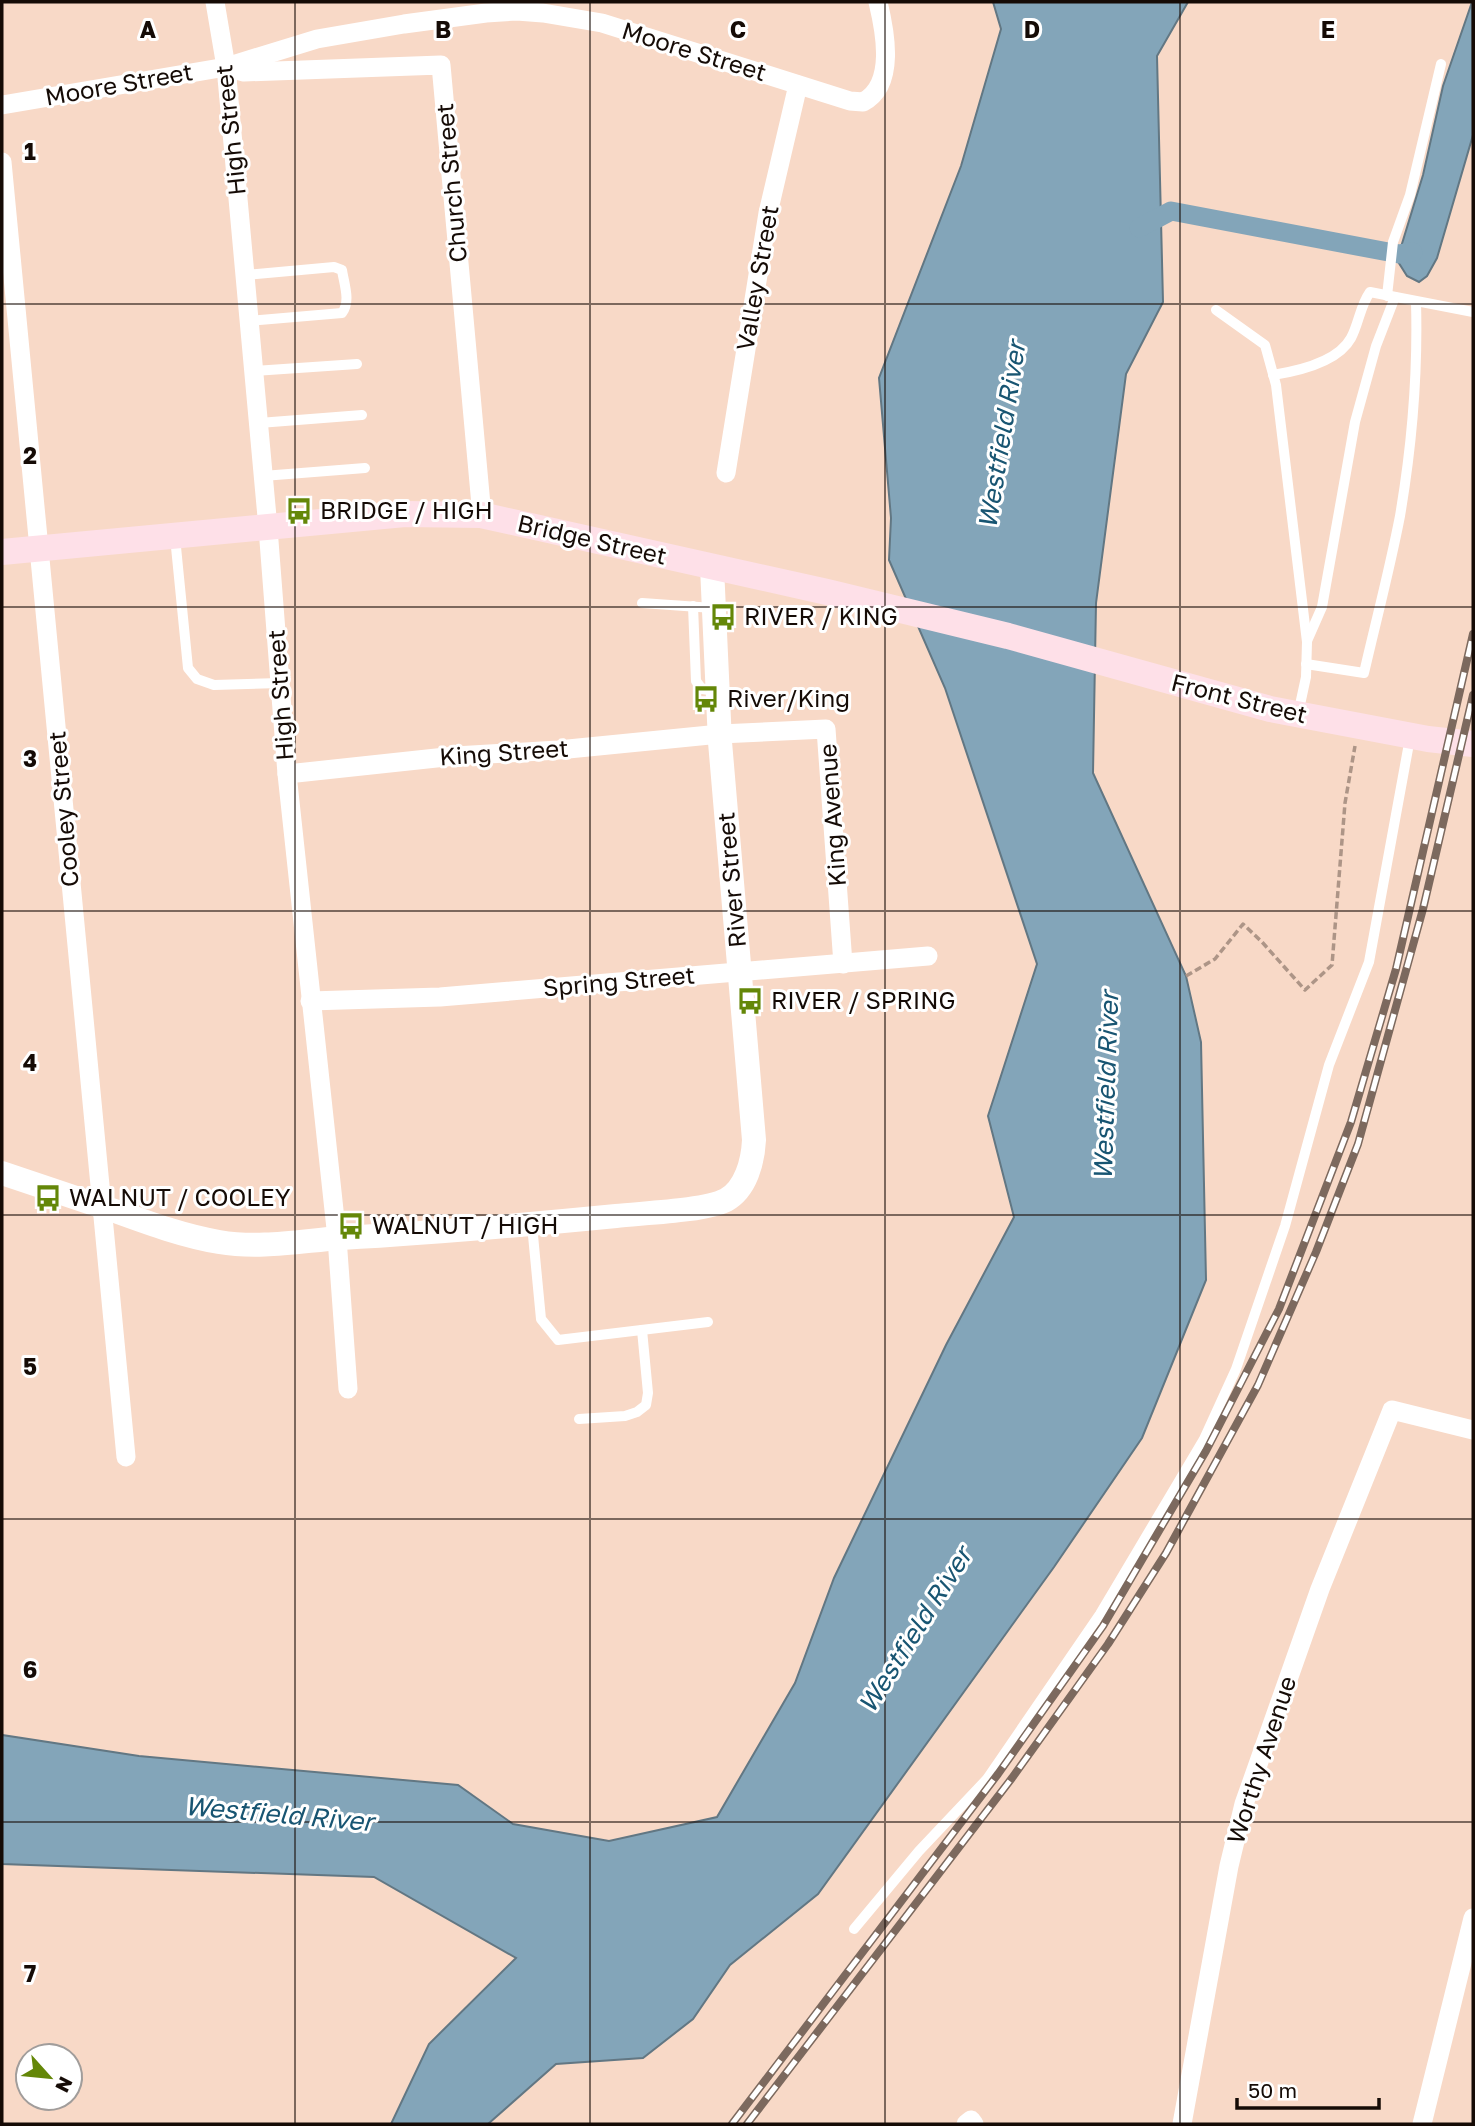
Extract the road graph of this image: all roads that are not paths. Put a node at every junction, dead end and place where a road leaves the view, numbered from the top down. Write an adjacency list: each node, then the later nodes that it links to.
1 (215, 2): 4 (street, High Street)
2 (878, 2): 5 (street, Moore Street)
3 (1441, 64): 9 (lane)
4 (226, 66): 5 (street, Moore Street); 6 (street, Moore Street); 8 (street, High Street); 22 (street, Church Street)
5 (798, 85): 20 (street, Valley Street)
6 (2, 105)
7 (2, 162): 25 (street, Cooley Street)
8 (245, 275): 13 (street, High Street); 13 (lane)
9 (1391, 297): 10 (lane); 16 (lane); 31 (lane)
10 (1416, 302): 12 (lane); 32 (lane)
11 (1216, 310): 16 (lane)
12 (1473, 312)
13 (249, 321): 15 (street, High Street)
14 (357, 364): 15 (lane)
15 (254, 371): 18 (street, High Street)
16 (1273, 375): 31 (lane)
17 (362, 415): 18 (lane)
18 (259, 423): 21 (street, High Street)
19 (365, 468): 21 (lane)
20 (726, 473)
21 (263, 476): 23 (street, High Street)
22 (482, 516): 23 (main road, Bridge Street); 27 (main road, Bridge Street)
23 (268, 528): 24 (main road, Bridge Street); 33 (street, High Street)
24 (175, 536): 25 (main road, Bridge Street); 33 (lane)
25 (39, 548): 26 (main road, Bridge Street); 44 (street, Cooley Street)
26 (2, 552)
27 (712, 567): 29 (street, River Street); 30 (main road, Bridge Street)
28 (642, 603): 29 (lane)
29 (703, 607): 35 (street, River Street)
30 (1008, 636): 34 (main road, Front Street)
31 (1307, 642): 32 (lane)
32 (1306, 664): 34 (lane)
33 (281, 683): 38 (street, High Street)
34 (1298, 715): 36 (main road, Front Street)
35 (720, 734): 38 (street, King Street); 40 (street, King Avenue); 41 (street, River Street)
36 (1410, 736): 37 (main road, Front Street); 54 (lane)
37 (1473, 744)
38 (287, 774): 42 (street, High Street)
39 (928, 956): 40 (street, Spring Street)
40 (843, 964): 41 (street, Spring Street)
41 (739, 973): 42 (street, Spring Street); 45 (street, River Street)
42 (310, 1001): 46 (street, High Street)
43 (2, 1174): 44 (street)
44 (102, 1207): 46 (street); 52 (street, Cooley Street)
45 (532, 1224): 46 (street); 48 (lane)
46 (337, 1238): 49 (street, High Street)
47 (708, 1322): 48 (lane)
48 (642, 1330): 50 (lane)
49 (348, 1389)
50 (579, 1419)
51 (1473, 1430): 55 (street, Worthy Avenue)
52 (126, 1457)
53 (1473, 1918): 56 (street)
54 (854, 1929)
55 (1182, 2124)
56 (1422, 2124)

